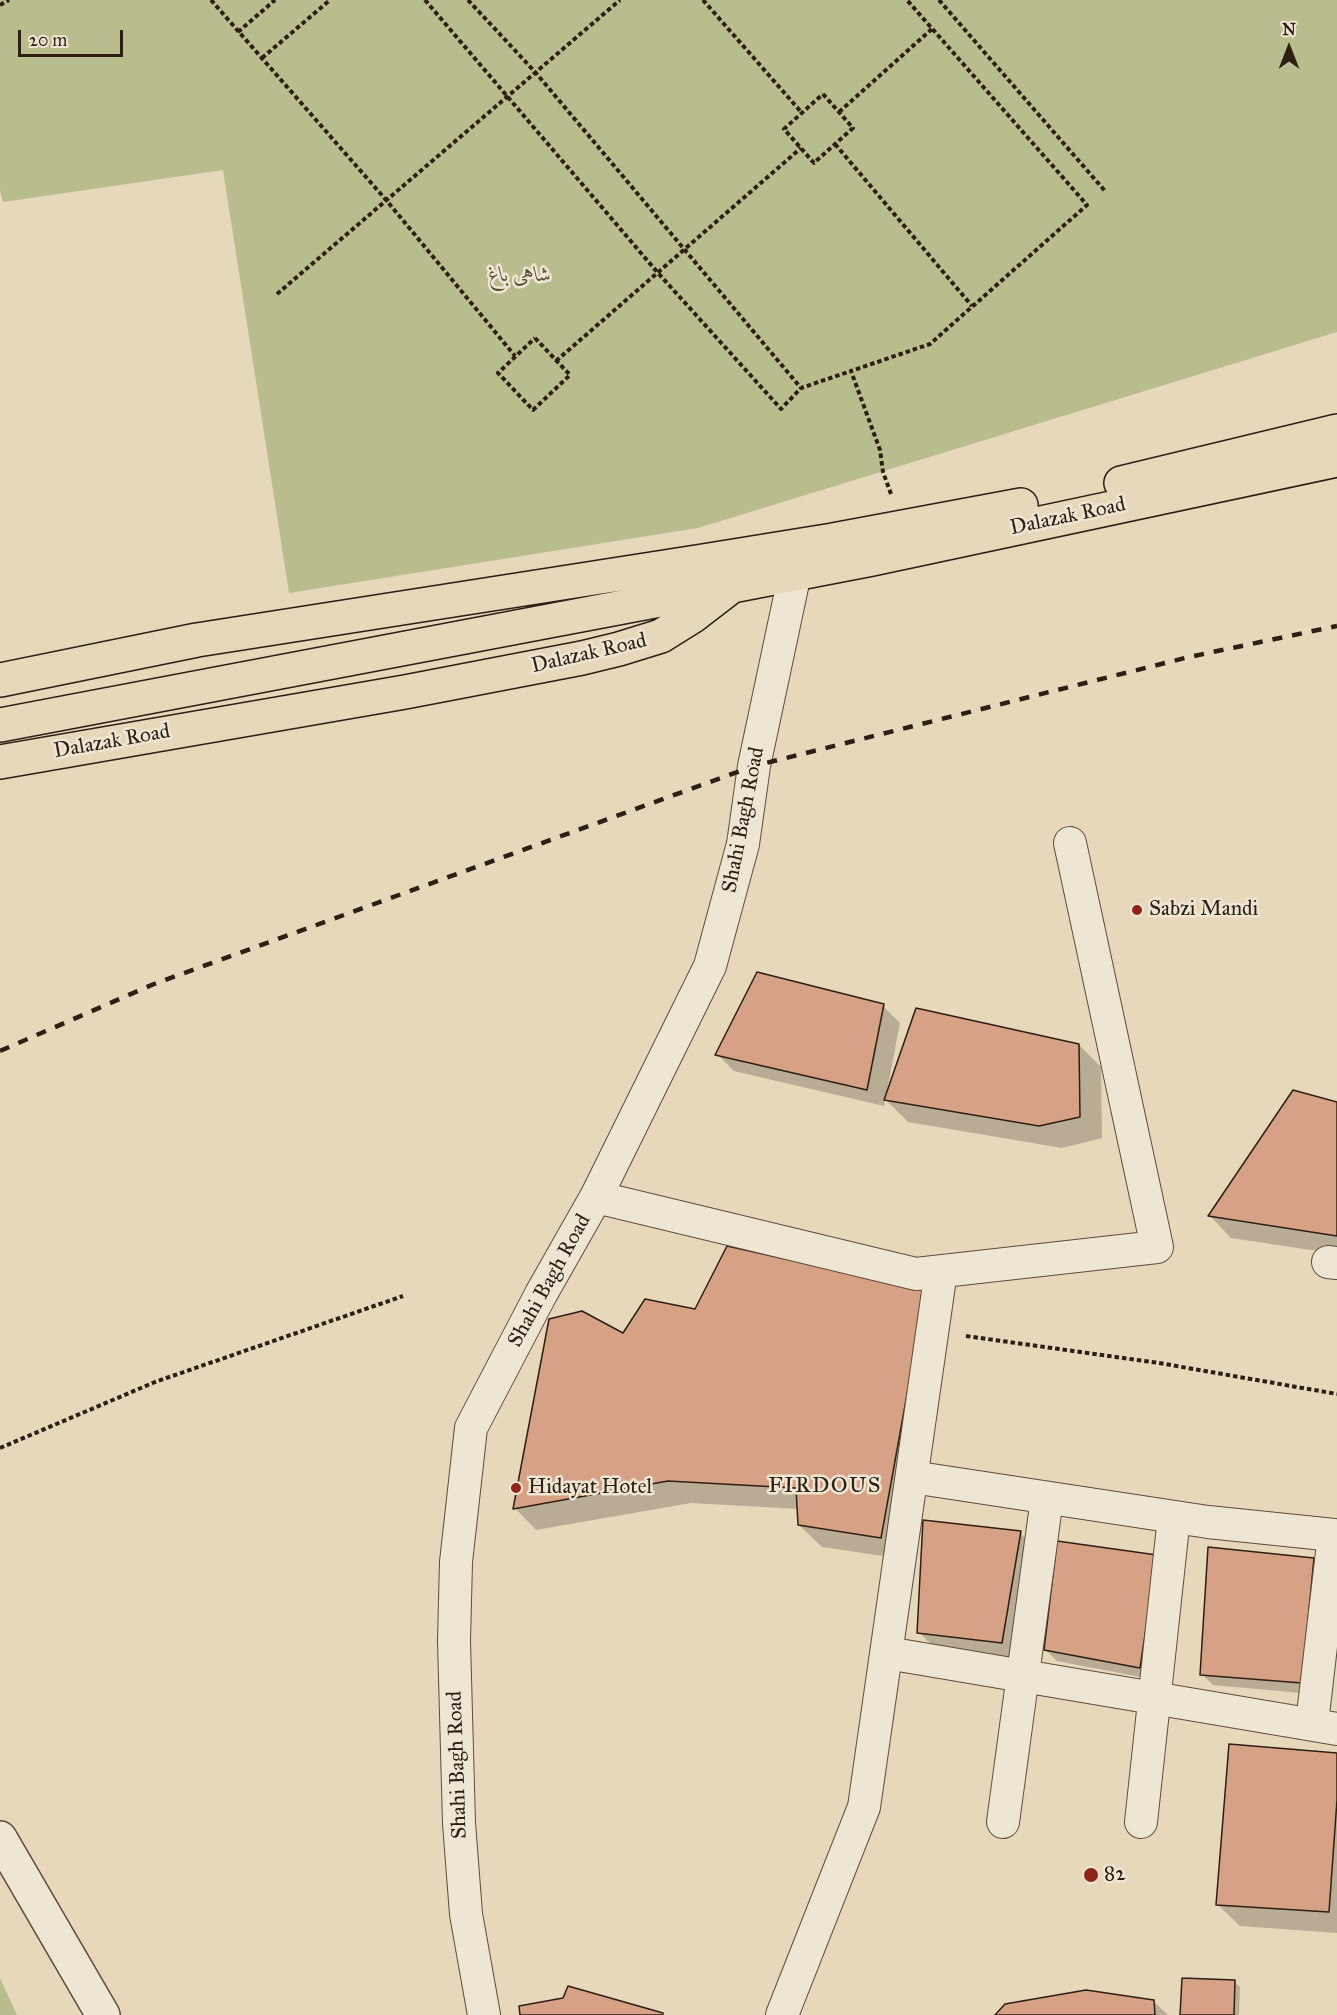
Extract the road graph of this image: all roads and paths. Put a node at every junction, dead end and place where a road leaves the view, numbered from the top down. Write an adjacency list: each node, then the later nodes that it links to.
1 (211, 0): 11 (path)
2 (275, 0): 11 (path)
3 (330, 0): 12 (path)
4 (425, 0): 14 (path)
5 (468, 0): 13 (path)
6 (620, 0): 13 (path)
7 (703, 0): 16 (path)
8 (907, 0): 10 (path)
9 (939, 0): 19 (path)
10 (932, 29): 15 (path); 24 (path)
11 (238, 32): 12 (path)
12 (262, 58): 20 (path)
13 (536, 73): 14 (path); 21 (path)
14 (508, 97): 20 (path); 22 (path)
15 (839, 112): 16 (path); 17 (path)
16 (802, 113): 18 (path)
17 (835, 144): 18 (path); 24 (path)
18 (801, 148): 21 (path)
19 (1106, 191)
20 (387, 201): 23 (path); 25 (path)
21 (685, 249): 22 (path); 28 (path)
22 (658, 273): 26 (path); 28 (path)
23 (277, 294)
24 (972, 306): 27 (path)
25 (515, 356): 26 (path); 26 (path)
26 (556, 361)
27 (851, 371): 28 (path); 31 (path)
28 (801, 388)
29 (1337, 431): 31 (main road, Dalazak Road)
30 (1337, 460): 32 (main road, Dalazak Road)
31 (902, 526): 34 (main road, Dalazak Road)
32 (795, 573): 33 (main road, Dalazak Road); 38 (street, Shahi Bagh Road)
33 (732, 586): 35 (main road); 36 (main road, Dalazak Road)
34 (0, 680)
35 (0, 725)
36 (0, 762)
37 (1070, 843): 39 (street)
38 (596, 1197): 39 (street); 55 (street, Shahi Bagh Road)
39 (941, 1271): 41 (street)
40 (403, 1296): 43 (path)
41 (932, 1331): 42 (path); 44 (street)
42 (1337, 1394)
43 (0, 1448)
44 (912, 1477): 45 (street); 47 (street)
45 (1047, 1498): 46 (street); 48 (street)
46 (1174, 1517): 49 (street); 50 (street)
47 (887, 1653): 48 (street); 56 (street)
48 (1023, 1675): 49 (street); 51 (street)
49 (1155, 1697): 50 (street); 52 (street)
50 (1324, 1726)
51 (1003, 1822)
52 (1141, 1822)
53 (0, 1838): 54 (street)
54 (103, 2015)
55 (484, 2015)
56 (782, 2015)

